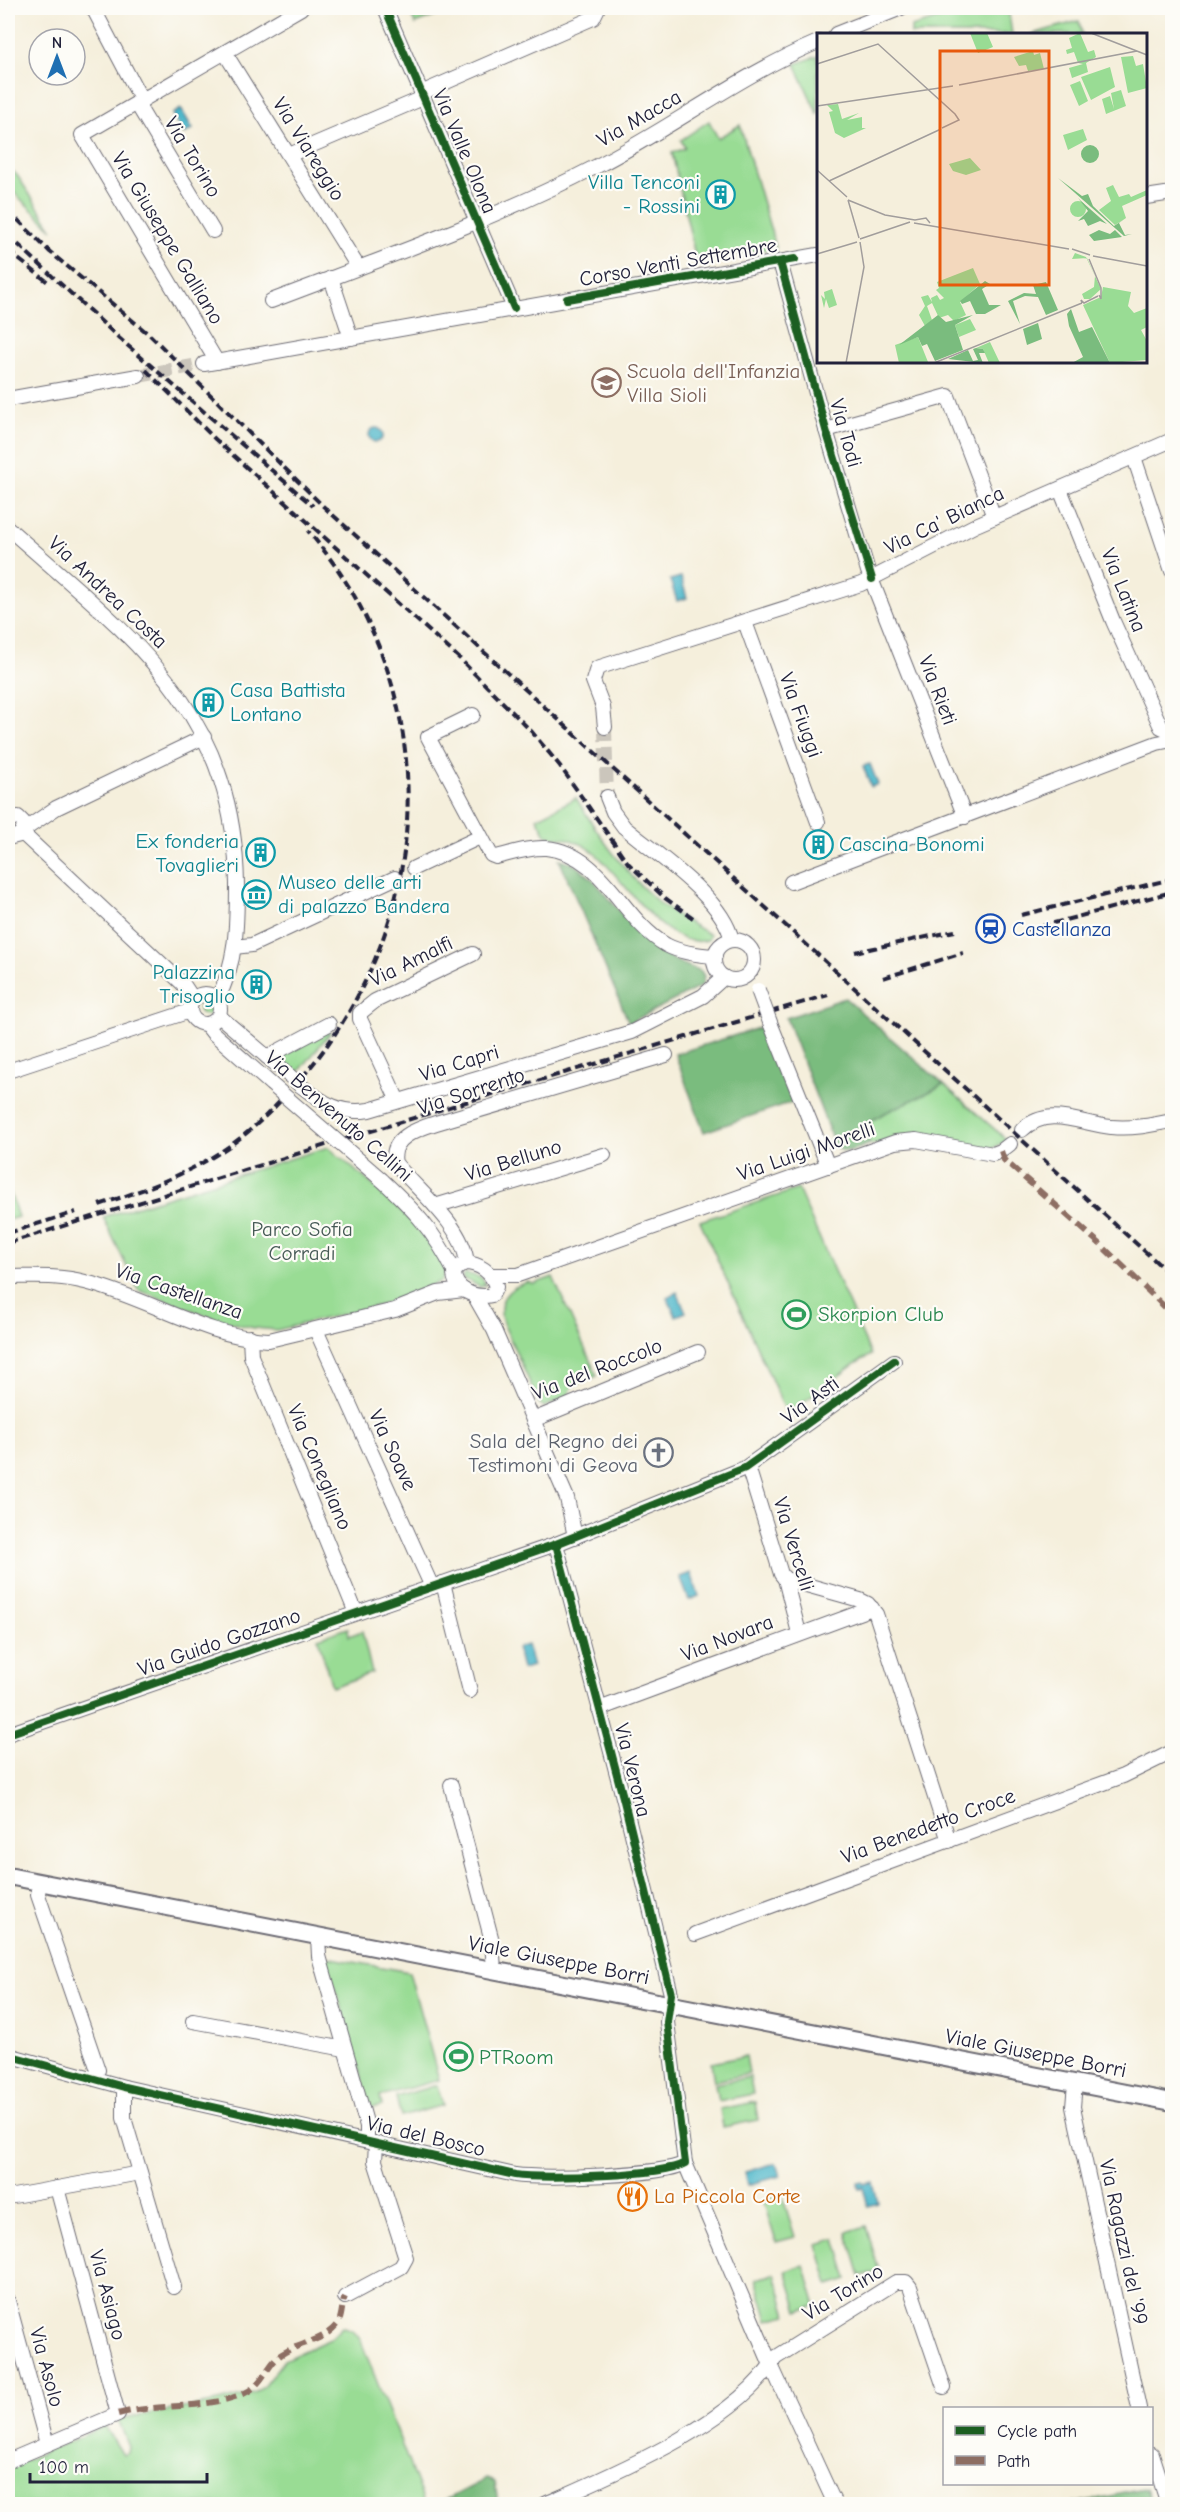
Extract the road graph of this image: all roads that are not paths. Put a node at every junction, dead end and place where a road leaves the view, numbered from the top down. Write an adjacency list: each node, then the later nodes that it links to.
1 (93, 8): 10 (street, Via Torino)
2 (301, 8): 8 (street)
3 (385, 8): 9 (street, Via Valle Olona)
4 (598, 8): 9 (street)
5 (901, 8): 6 (street)
6 (838, 33)
7 (817, 43): 14 (street, Via Macca)
8 (225, 53): 10 (street); 11 (street, Via Viareggio)
9 (422, 95): 11 (street); 14 (street, Via Valle Olona)
10 (139, 103): 15 (street, Via Torino); 23 (street, Via Giuseppe Galliano)
11 (289, 155): 18 (street, Via Viareggio)
12 (1173, 193): 13 (street)
13 (1147, 197)
14 (476, 222): 18 (street, Via Macca); 21 (street, Via Valle Olona)
15 (213, 231)
16 (817, 255): 17 (street, Corso Venti Settembre)
17 (780, 262): 21 (street, Corso Venti Settembre); 26 (street, Via Todi)
18 (358, 267): 19 (street, Via Macca)
19 (331, 278): 20 (street, Via Macca); 22 (street)
20 (271, 301)
21 (514, 309): 22 (street, Corso Venti Settembre)
22 (351, 338): 23 (street, Corso Venti Settembre)
23 (210, 363)
24 (138, 376): 25 (street)
25 (8, 399)
26 (826, 430): 30 (street); 33 (street, Via Todi)
27 (1173, 440): 28 (street, Via Ca' Bianca)
28 (1134, 458): 29 (street, Via Ca' Bianca); 32 (street)
29 (1060, 489): 30 (street, Via Ca' Bianca); 37 (street, Via Latina)
30 (994, 517): 33 (street, Via Ca' Bianca)
31 (8, 528): 38 (street, Via Andrea Costa)
32 (1173, 571)
33 (872, 579): 34 (street, Via Ca' Bianca); 41 (street, Via Rieti)
34 (745, 622): 36 (street, Via Ca' Bianca); 42 (street, Via Fiuggi)
35 (473, 715): 44 (street)
36 (605, 727)
37 (1173, 732)
38 (204, 737): 43 (street); 49 (street, Via Andrea Costa)
39 (1173, 740): 41 (street)
40 (607, 797): 48 (street)
41 (965, 817): 47 (street)
42 (818, 822)
43 (14, 830): 55 (street)
44 (480, 837): 45 (street); 51 (street)
45 (414, 868)
46 (395, 878): 49 (street)
47 (791, 882)
48 (732, 940): 51 (street); 52 (street)
49 (234, 947): 54 (street, Via Andrea Costa)
50 (473, 954): 62 (street, Via Amalfi)
51 (715, 956): 53 (street)
52 (749, 973): 53 (street); 67 (street, bridge)
53 (724, 977): 62 (street, Via Capri)
54 (217, 999): 55 (street); 56 (street)
55 (192, 1005): 57 (street); 61 (street)
56 (219, 1016): 57 (street); 60 (street, Via Capri)
57 (206, 1024): 69 (street, Via Benvenuto Cellini, bridge)
58 (329, 1024): 60 (street)
59 (666, 1055): 68 (street, Via Sorrento)
60 (267, 1057): 62 (street, Via Capri)
61 (8, 1071)
62 (398, 1101)
63 (1173, 1121): 64 (street)
64 (1022, 1130)
65 (1010, 1143): 67 (street, Via Luigi Morelli)
66 (604, 1155): 68 (street, Via Belluno)
67 (828, 1166): 71 (street, Via Luigi Morelli)
68 (435, 1206): 69 (street, Via Sorrento)
69 (460, 1268): 70 (street); 73 (street, Via Castellanza); 74 (street, Via del Roccolo)
70 (491, 1275): 71 (street); 75 (street, Via del Roccolo)
71 (518, 1275): 75 (street)
72 (8, 1277): 78 (street, Via Castellanza)
73 (438, 1293): 74 (street, Via Castellanza); 76 (street, Via Castellanza)
74 (469, 1293): 75 (street, Via Castellanza); 77 (street, Via del Roccolo)
75 (494, 1293): 77 (street, Via del Roccolo)
76 (316, 1330): 78 (street, Via Castellanza); 86 (street, Via Soave)
77 (494, 1330): 81 (street, Via del Roccolo)
78 (250, 1338): 88 (street, Via Conegliano)
79 (698, 1352): 81 (street, Via del Roccolo)
80 (894, 1361): 82 (street, Via Asti)
81 (533, 1420): 83 (street)
82 (748, 1467): 83 (street, Via Guido Gozzano); 85 (street, Via Vercelli)
83 (575, 1537): 84 (street, Via Guido Gozzano)
84 (556, 1544): 86 (street, Via Guido Gozzano); 91 (street, Via Verona)
85 (784, 1579): 87 (street); 89 (street, Via Vercelli)
86 (437, 1585): 88 (street, Via Guido Gozzano); 90 (street)
87 (872, 1608): 89 (street, Via Novara); 95 (street)
88 (356, 1613): 92 (street, Via Guido Gozzano)
89 (799, 1634): 91 (street, Via Novara)
90 (470, 1691)
91 (598, 1709): 101 (street, Via Verona)
92 (8, 1734)
93 (1173, 1752): 95 (street, Via Benedetto Croce)
94 (452, 1785): 100 (street)
95 (949, 1841): 98 (street, Via Benedetto Croce)
96 (8, 1876): 97 (main road, Viale Giuseppe Borri)
97 (39, 1882): 99 (main road, Viale Giuseppe Borri); 105 (street)
98 (695, 1934)
99 (318, 1937): 100 (main road, Viale Giuseppe Borri); 103 (street)
100 (494, 1970): 101 (main road, Viale Giuseppe Borri)
101 (671, 2005): 106 (main road, Viale Giuseppe Borri); 110 (street)
102 (193, 2021): 103 (street)
103 (345, 2049): 109 (street)
104 (8, 2055): 107 (street, Via del Bosco)
105 (99, 2070)
106 (1075, 2083): 108 (main road, Viale Giuseppe Borri); 119 (street, Via Ragazzi del '99)
107 (124, 2087): 109 (street, Via del Bosco); 111 (street)
108 (1173, 2102)
109 (372, 2142): 110 (street, Via del Bosco); 115 (street)
110 (685, 2163): 117 (street)
111 (140, 2173): 112 (street); 114 (street)
112 (57, 2188): 113 (street); 120 (street, Via Asiago)
113 (8, 2197)
114 (174, 2287)
115 (345, 2297)
116 (8, 2301): 120 (street, Via Asolo)
117 (771, 2365): 118 (street, Via Torino); 123 (street); 124 (street)
118 (944, 2387)
119 (1139, 2407)
120 (47, 2444): 122 (street)
121 (1153, 2457): 125 (street)
122 (8, 2461)
123 (545, 2505)
124 (835, 2505)
125 (1168, 2505)

